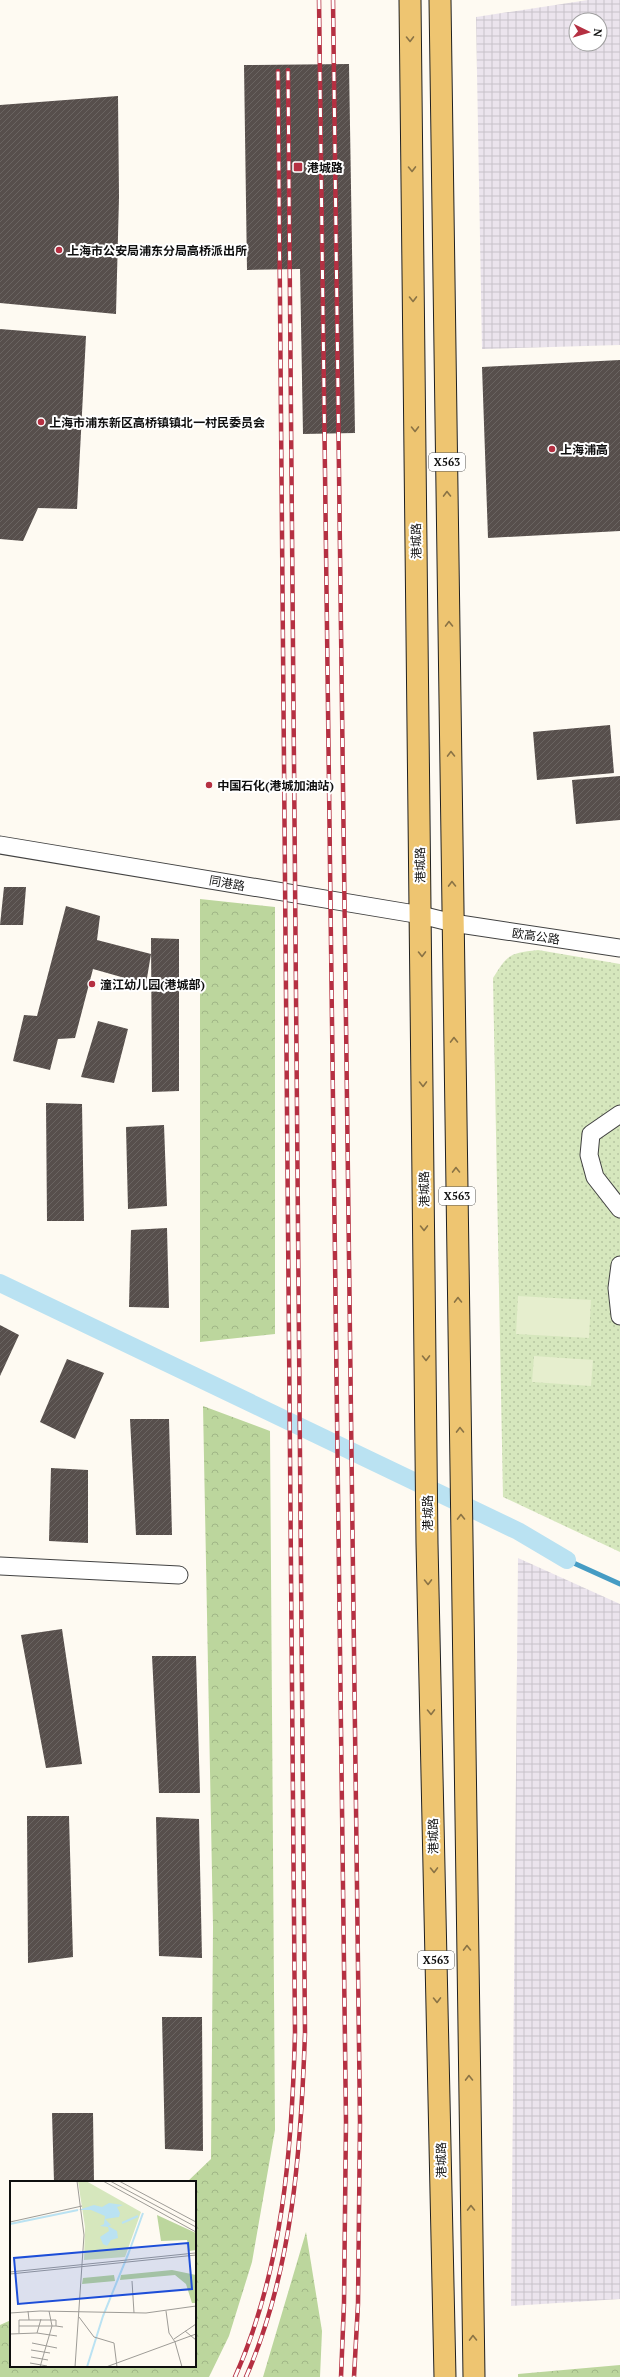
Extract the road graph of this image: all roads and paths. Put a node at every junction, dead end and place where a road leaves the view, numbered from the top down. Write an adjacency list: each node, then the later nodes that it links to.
1 (410, 0): 4 (main road, 港城路 / X563, one-way to 4)
2 (440, 0): 5 (main road, X563, one-way to 2)
3 (0, 845): 4 (street, 同港路)
4 (421, 915): 5 (street, 同港路); 13 (main road, 港城路 / X563, one-way to 13)
5 (453, 923): 6 (street, 欧高公路); 14 (main road, X563, one-way to 5)
6 (620, 948)
7 (620, 1114): 8 (street)
8 (620, 1209)
9 (620, 1265): 10 (street)
10 (620, 1316)
11 (0, 1566): 12 (street)
12 (179, 1574)
13 (445, 2377)
14 (474, 2377)

